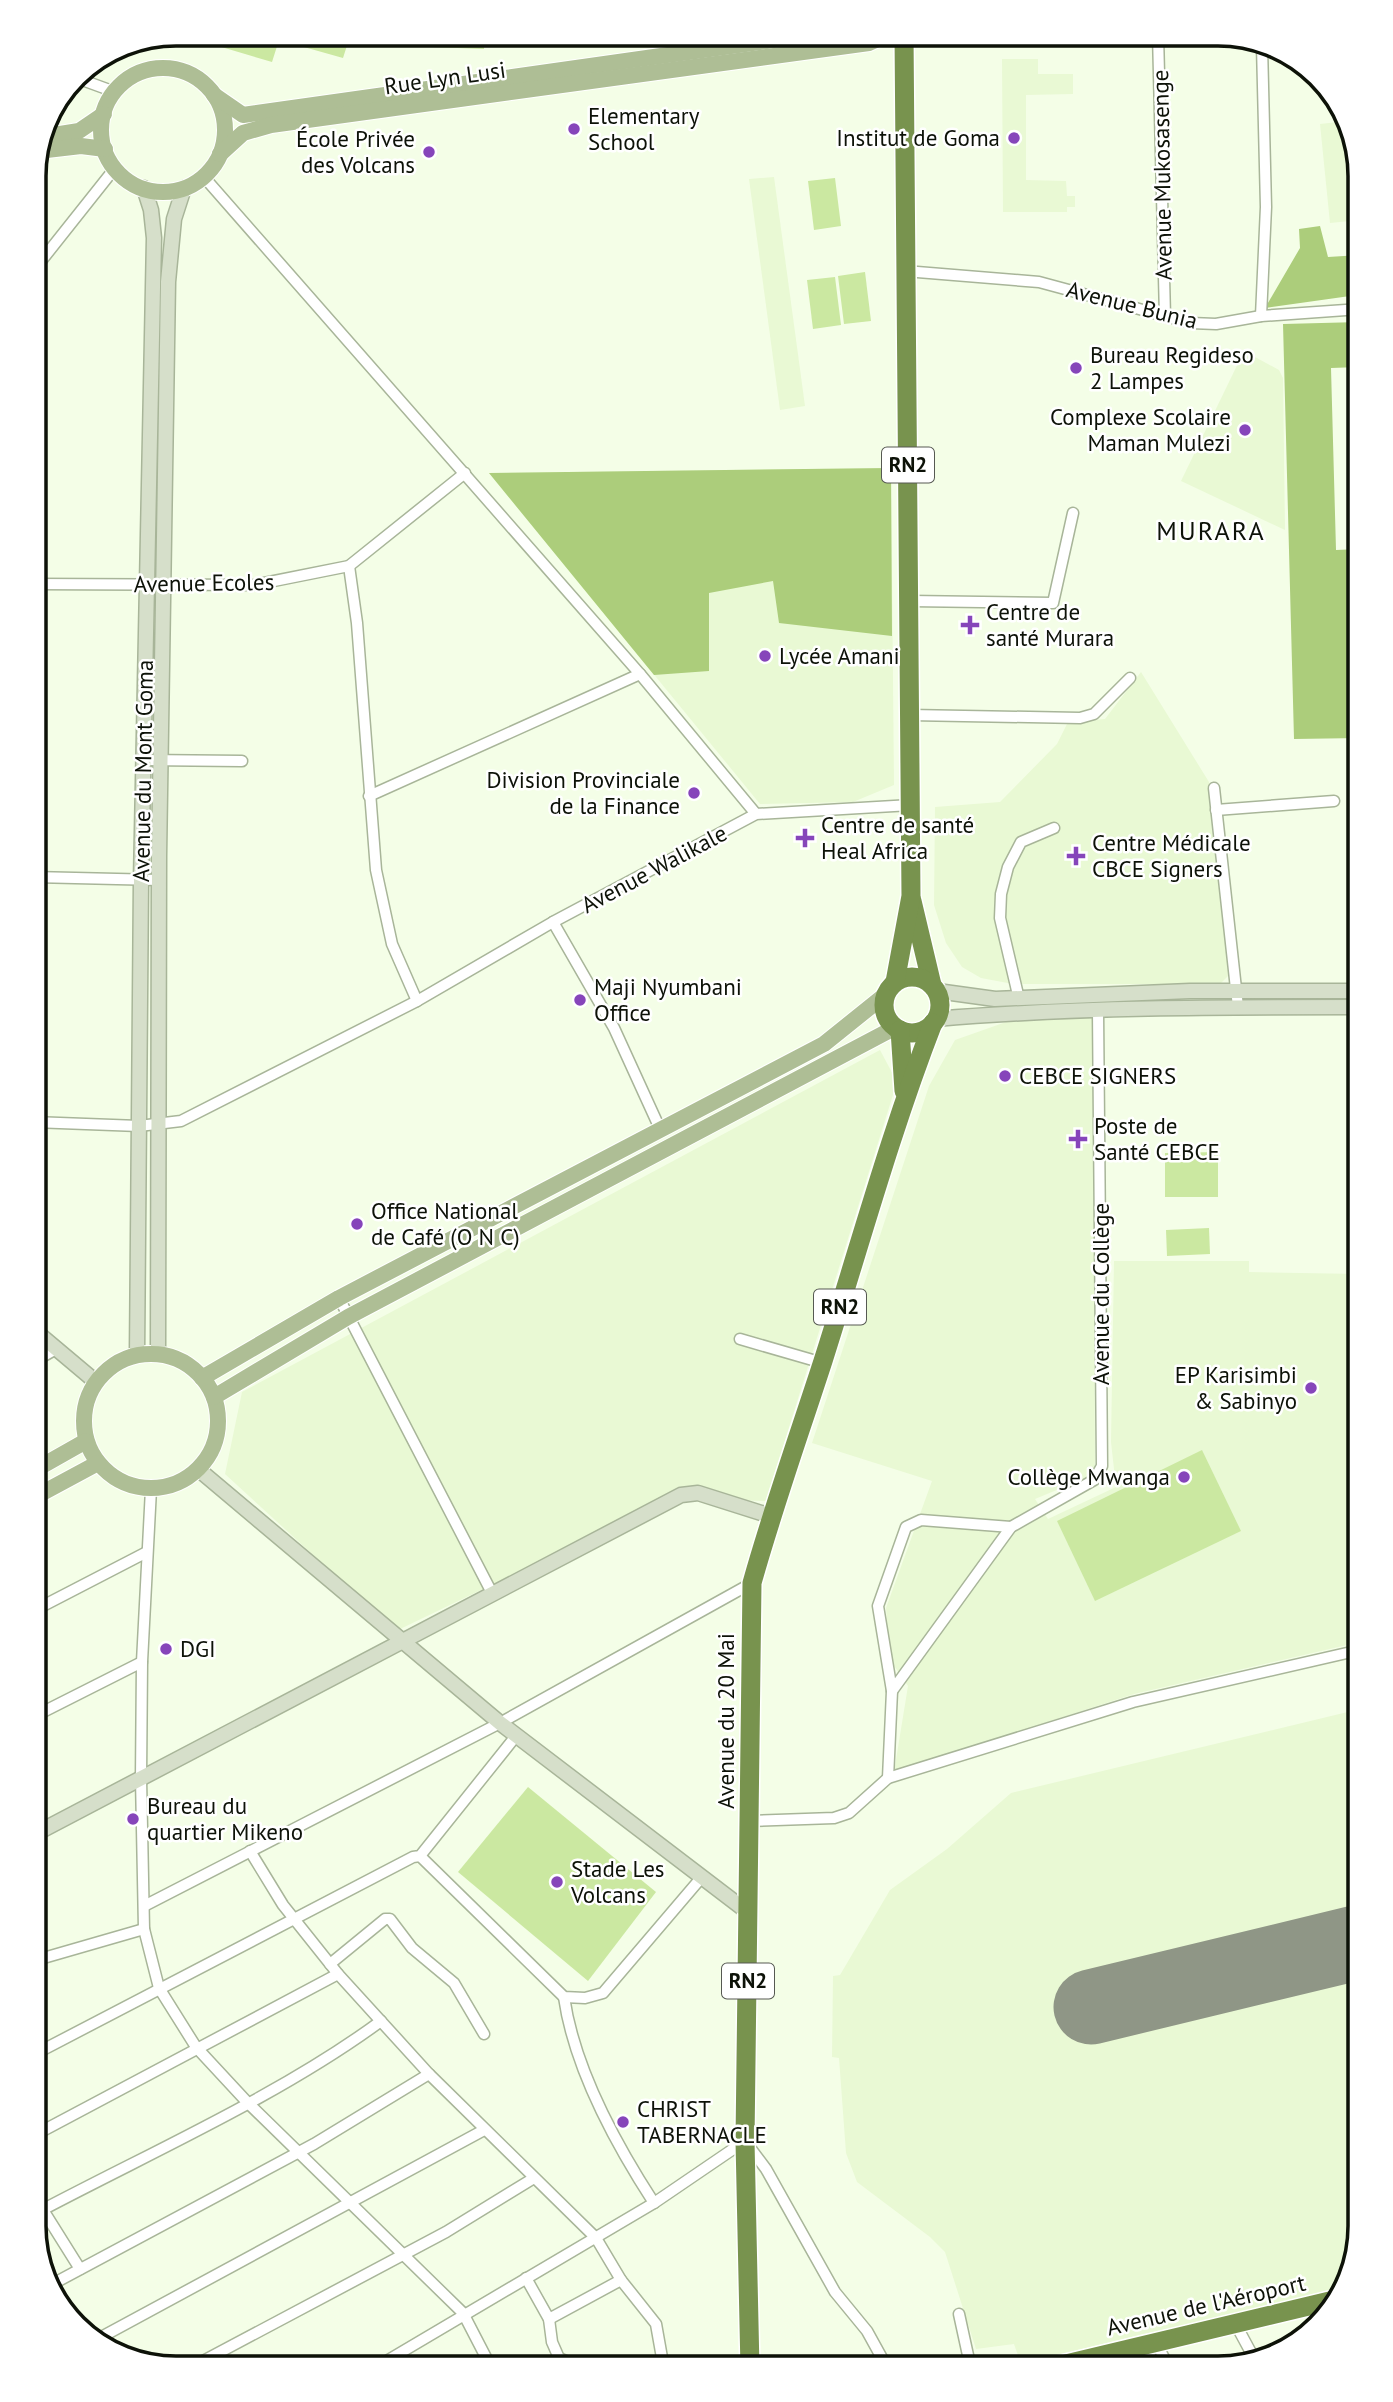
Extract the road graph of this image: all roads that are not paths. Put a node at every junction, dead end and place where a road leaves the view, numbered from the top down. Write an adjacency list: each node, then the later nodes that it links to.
1 (754, 46): 8 (main road, Rue Lyn Lusi)
2 (757, 46): 13 (main road, Rue Lyn Lusi)
3 (904, 46): 19 (highway, RN2)
4 (1158, 46): 22 (street, Avenue Mukosasenge)
5 (1262, 53): 21 (street)
6 (86, 82): 7 (street)
7 (115, 92): 8 (main road); 9 (main road)
8 (214, 95): 13 (main road)
9 (104, 114): 10 (main road); 11 (main road)
10 (52, 135)
11 (105, 149): 12 (main road); 14 (main road)
12 (49, 150)
13 (220, 154): 15 (main road)
14 (115, 168): 16 (main road); 18 (street)
15 (204, 177): 17 (main road); 23 (street)
16 (144, 188): 17 (main road); 24 (street, Avenue du Mont Goma)
17 (184, 188): 25 (street)
18 (46, 255)
19 (905, 271): 22 (street, Avenue Bunia); 31 (highway, RN2)
20 (1348, 310): 21 (street, Avenue Bunia)
21 (1261, 316): 22 (street, Avenue Bunia)
22 (1166, 317)
23 (465, 473): 27 (street, Avenue Ecoles); 32 (street)
24 (149, 499): 25 (street); 29 (street, Avenue du Mont Goma)
25 (165, 499): 30 (street)
26 (1073, 513): 31 (street)
27 (349, 566): 30 (street, Avenue Ecoles); 41 (street)
28 (46, 584): 29 (street, Avenue Ecoles)
29 (147, 585): 30 (street, Avenue Ecoles); 34 (street, Avenue du Mont Goma)
30 (164, 586): 35 (street)
31 (910, 601): 36 (highway, RN2)
32 (640, 674): 41 (street); 45 (street)
33 (1130, 678): 36 (street)
34 (145, 682): 35 (street); 37 (street, Avenue du Mont Goma)
35 (163, 682): 38 (street)
36 (910, 715): 43 (highway, RN2)
37 (144, 760): 38 (street); 48 (street, Avenue du Mont Goma)
38 (162, 760): 39 (street); 49 (street)
39 (242, 761)
40 (1214, 789): 44 (street)
41 (369, 796): 58 (street)
42 (1334, 801): 44 (street)
43 (911, 806): 45 (street, Avenue Walikale); 50 (highway, RN2)
44 (1216, 810): 54 (street)
45 (756, 814): 51 (street, Avenue Walikale)
46 (1054, 828): 57 (street)
47 (46, 877): 48 (street)
48 (141, 880): 49 (street); 67 (street, Avenue du Mont Goma)
49 (159, 880): 68 (street)
50 (911, 897): 52 (highway, RN2); 53 (highway, RN2)
51 (553, 922): 58 (street, Avenue Walikale); 69 (street)
52 (934, 988): 53 (highway); 57 (street); 63 (highway, RN2)
53 (890, 989): 64 (highway, RN2); 69 (main road)
54 (1235, 990): 55 (street); 57 (street); 59 (street)
55 (1275, 991): 56 (street); 60 (street)
56 (1348, 991)
57 (1019, 999)
58 (417, 1001): 68 (street, Avenue Walikale)
59 (1238, 1007): 60 (street); 62 (street)
60 (1276, 1007): 61 (street)
61 (1348, 1007)
62 (1098, 1011): 63 (street); 89 (street, Avenue du Collège)
63 (934, 1021): 64 (highway); 65 (highway, RN2)
64 (898, 1028): 65 (highway, RN2); 71 (main road)
65 (904, 1097): 78 (highway, Avenue du 20 Mai / RN2)
66 (46, 1122): 67 (street, Avenue Walikale)
67 (139, 1126): 68 (street, Avenue Walikale); 77 (street, Avenue du Mont Goma)
68 (160, 1126): 75 (street)
69 (661, 1131): 70 (main road)
70 (339, 1298): 71 (street); 79 (main road)
71 (348, 1317): 81 (main road); 92 (street)
72 (46, 1339): 74 (street)
73 (740, 1339): 78 (street)
74 (58, 1348): 76 (street); 80 (street)
75 (158, 1354): 77 (main road); 79 (main road)
76 (46, 1355)
77 (137, 1355): 80 (main road)
78 (822, 1363): 88 (highway, Avenue du 20 Mai / RN2)
79 (202, 1378): 81 (main road)
80 (96, 1382): 82 (main road)
81 (214, 1397): 85 (main road)
82 (86, 1441): 83 (main road); 84 (main road)
83 (98, 1463): 86 (main road); 87 (main road)
84 (46, 1464)
85 (198, 1469): 86 (main road); 94 (street)
86 (151, 1489): 90 (street)
87 (46, 1491)
88 (771, 1516): 91 (highway, Avenue du 20 Mai / RN2); 92 (street)
89 (1011, 1527): 97 (street); 97 (street)
90 (147, 1552): 93 (street); 96 (street)
91 (752, 1583): 99 (street); 103 (highway, Avenue du 20 Mai / RN2)
92 (492, 1593): 94 (street)
93 (46, 1604)
94 (402, 1641): 99 (street); 101 (street)
95 (1348, 1653): 102 (street)
96 (142, 1662): 98 (street); 101 (street)
97 (892, 1691): 102 (street)
98 (46, 1710)
99 (500, 1723): 100 (street); 105 (street)
100 (516, 1736): 106 (street); 107 (street)
101 (141, 1778): 104 (street); 108 (street)
102 (888, 1779): 103 (street)
103 (751, 1821): 109 (highway, Avenue du 20 Mai / RN2)
104 (46, 1828)
105 (250, 1851): 108 (street); 110 (street)
106 (420, 1856): 110 (street); 116 (street)
107 (701, 1878): 109 (street); 116 (street)
108 (146, 1905): 111 (street)
109 (749, 1913): 125 (highway, Avenue du 20 Mai / RN2)
110 (294, 1919): 113 (street); 115 (street)
111 (144, 1929): 112 (street); 115 (street)
112 (46, 1957)
113 (330, 1964): 114 (street); 118 (street)
114 (338, 1974): 117 (street); 119 (street)
115 (159, 1988): 119 (street); 120 (street)
116 (564, 1997): 129 (street)
117 (381, 2021): 121 (street); 122 (street)
118 (484, 2034)
119 (196, 2047): 122 (street); 123 (street)
120 (46, 2048)
121 (429, 2074): 124 (street); 126 (street)
122 (247, 2102): 126 (street); 130 (street)
123 (46, 2129)
124 (484, 2130): 127 (street); 128 (street)
125 (745, 2141): 129 (street); 151 (highway, Avenue du 20 Mai / RN2); 152 (street)
126 (298, 2152): 128 (street); 134 (street)
127 (534, 2178): 132 (street); 133 (street)
128 (346, 2203): 133 (street); 143 (street)
129 (654, 2203): 132 (street)
130 (46, 2208)
131 (46, 2212): 134 (street)
132 (596, 2238): 135 (street); 136 (street)
133 (399, 2255): 139 (street); 146 (street)
134 (80, 2269): 137 (street)
135 (526, 2278): 139 (street); 141 (street)
136 (621, 2280): 141 (street); 150 (street)
137 (58, 2281)
138 (1323, 2302): 142 (highway, Avenue de l'Aéroport)
139 (463, 2313): 147 (street); 148 (street)
140 (959, 2314): 153 (street)
141 (549, 2319): 149 (street)
142 (1235, 2323): 144 (highway, Avenue de l'Aéroport); 145 (street)
143 (104, 2335)
144 (1155, 2341): 154 (highway, Avenue de l'Aéroport); 155 (street)
145 (1251, 2352)
146 (212, 2356)
147 (404, 2356)
148 (485, 2356)
149 (558, 2356)
150 (662, 2356)
151 (750, 2356)
152 (881, 2356)
153 (968, 2356)
154 (1107, 2356)
155 (1163, 2356)

